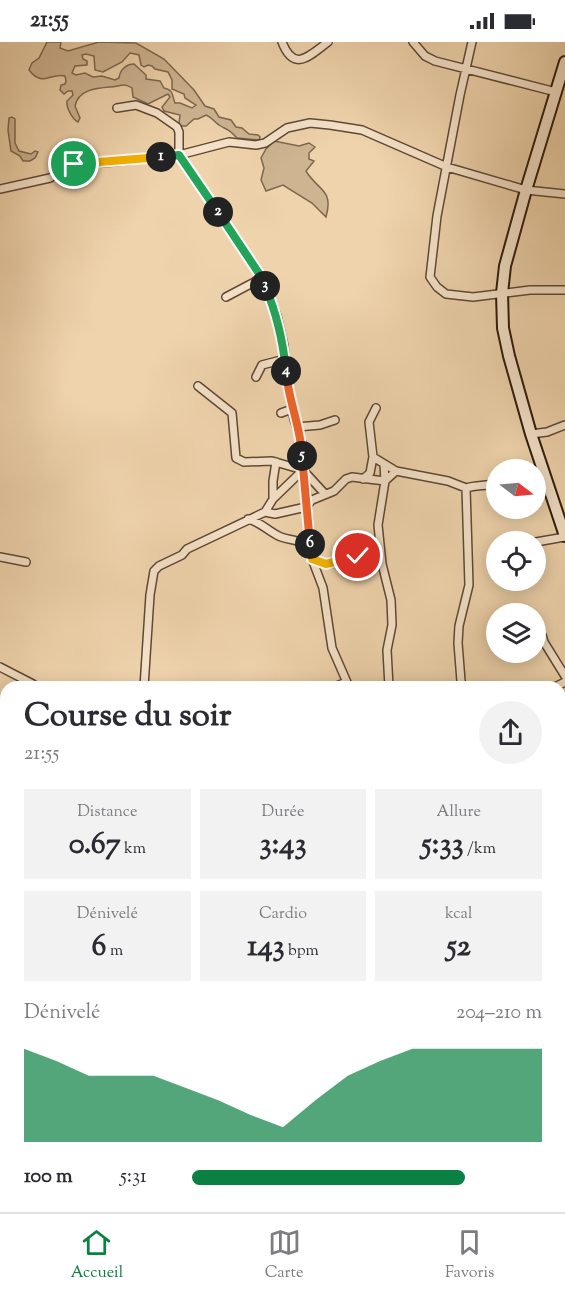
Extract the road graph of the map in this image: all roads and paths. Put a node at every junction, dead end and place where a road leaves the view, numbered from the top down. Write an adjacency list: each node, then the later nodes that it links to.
1 (282, 42): 2 (street)
2 (328, 42)
3 (412, 42): 6 (street)
4 (472, 42): 6 (street)
5 (565, 62): 7 (street)
6 (465, 70): 7 (street); 10 (street)
7 (558, 96): 12 (street)
8 (117, 108): 9 (street)
9 (179, 155): 10 (street); 11 (street); 14 (street)
10 (447, 167): 12 (street); 16 (street)
11 (0, 189)
12 (526, 190): 13 (street); 16 (street)
13 (565, 194)
14 (262, 278): 17 (street); 18 (street)
15 (565, 290): 16 (street)
16 (502, 293): 27 (street)
17 (226, 297)
18 (285, 359): 19 (street); 21 (street)
19 (256, 377)
20 (198, 386): 29 (street)
21 (292, 408): 23 (street); 26 (street)
22 (376, 408): 28 (street)
23 (281, 413)
24 (335, 420): 26 (street)
25 (565, 425): 27 (street)
26 (297, 427): 31 (street)
27 (531, 434): 42 (street)
28 (373, 457): 30 (street); 33 (street)
29 (276, 462): 31 (street); 38 (street)
30 (384, 464): 32 (street); 34 (street)
31 (303, 470): 37 (street); 38 (street); 39 (street)
32 (396, 471): 34 (street); 36 (street)
33 (363, 479): 34 (street); 37 (street)
34 (385, 482): 44 (street)
35 (486, 485): 36 (street)
36 (466, 488): 55 (street)
37 (325, 494): 39 (street)
38 (273, 499): 40 (street)
39 (306, 507): 40 (street); 46 (street)
40 (265, 512): 41 (street)
41 (248, 519): 46 (street); 52 (street)
42 (565, 536): 43 (street)
43 (546, 540)
44 (379, 544): 46 (street); 54 (street)
45 (0, 557): 47 (street)
46 (312, 559): 53 (street)
47 (27, 562)
48 (546, 645): 50 (street)
49 (0, 667): 51 (street)
50 (565, 676)
51 (24, 681)
52 (144, 681)
53 (346, 681)
54 (389, 681)
55 (461, 681)

